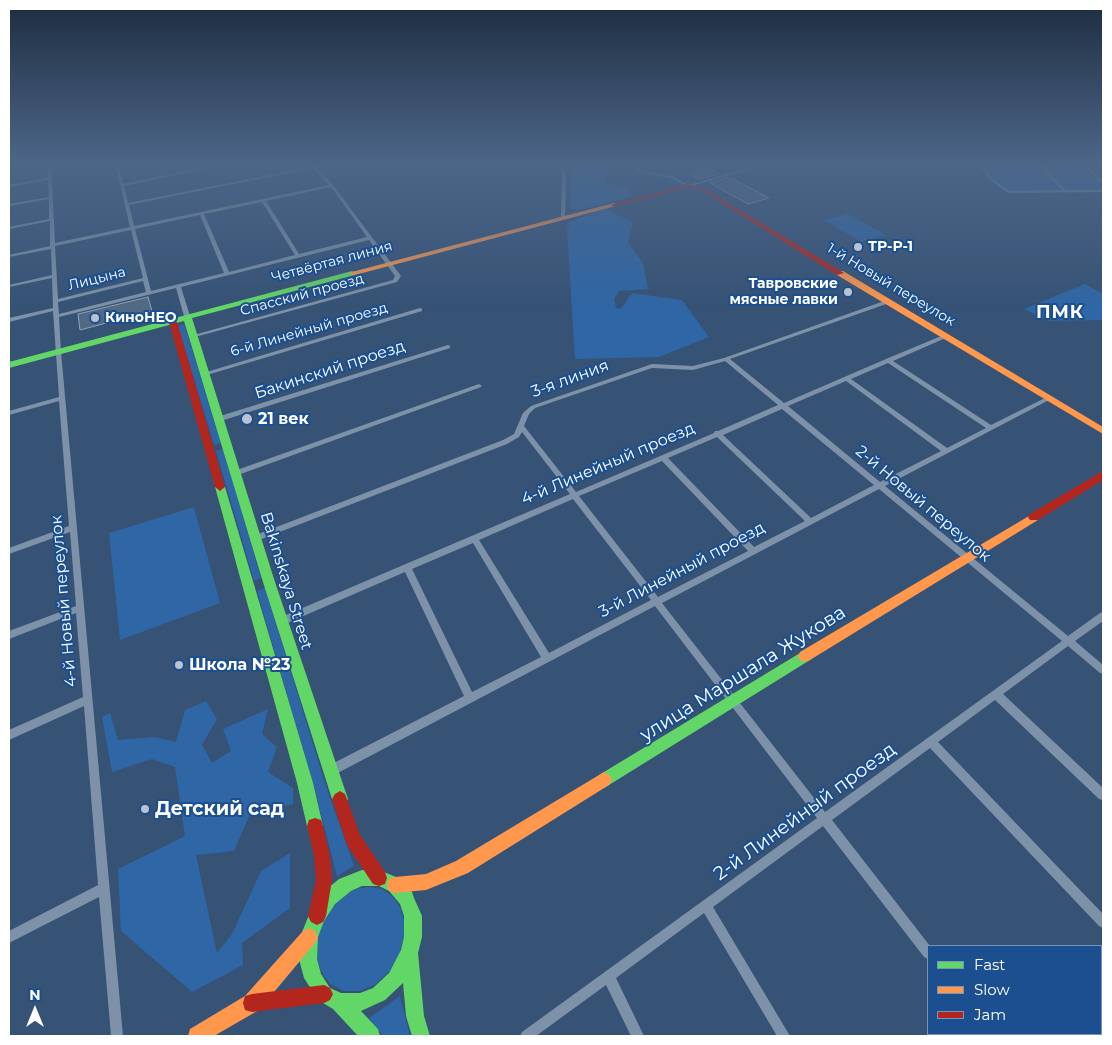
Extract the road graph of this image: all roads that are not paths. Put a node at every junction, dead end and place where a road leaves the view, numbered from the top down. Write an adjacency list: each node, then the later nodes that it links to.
1 (50, 211): 11 (street, 4-й Новый переулок)
2 (128, 211): 13 (street)
3 (216, 211): 9 (street)
4 (271, 211): 17 (street)
5 (350, 211): 14 (street)
6 (563, 211): 10 (street)
7 (591, 211): 10 (street, Четвёртая линия)
8 (738, 211): 26 (street, 1-й Новый переулок)
9 (202, 214): 13 (street); 19 (street)
10 (563, 218): 18 (street, Четвёртая линия)
11 (50, 220): 12 (street); 15 (street, 4-й Новый переулок)
12 (9, 228)
13 (132, 228): 15 (street); 21 (street)
14 (370, 238): 17 (street); 18 (street)
15 (52, 246): 16 (street); 20 (street, 4-й Новый переулок)
16 (9, 256)
17 (298, 256): 19 (street)
18 (388, 263): 30 (street, Четвёртая линия); 33 (street, Спасский проезд)
19 (227, 274): 23 (street)
20 (54, 276): 22 (street); 25 (street, 4-й Новый переулок)
21 (145, 279): 24 (street); 25 (street, Лицына)
22 (9, 286)
23 (178, 286): 24 (street); 30 (street, Bakinskaya Street)
24 (148, 293): 29 (street)
25 (55, 301): 27 (street, 4-й Новый переулок)
26 (887, 302): 34 (street, 1-й Новый переулок); 37 (street, 3-я линия)
27 (55, 309): 29 (street, 4-й Новый переулок); 31 (street)
28 (420, 310): 40 (street, 6-й Линейный проезд)
29 (56, 316): 36 (street, 4-й Новый переулок)
30 (187, 316): 32 (street, Четвёртая линия); 33 (street, Bakinskaya Street)
31 (9, 320)
32 (173, 322): 36 (street); 53 (street)
33 (193, 336): 40 (street, Bakinskaya Street)
34 (946, 336): 38 (street, 4-й Линейный проезд); 44 (street, 1-й Новый переулок)
35 (448, 347): 47 (street, Бакинский проезд)
36 (58, 352): 39 (street); 43 (street, 4-й Новый переулок)
37 (726, 359): 45 (street, 2-й Новый переулок); 48 (street, 3-я линия)
38 (888, 360): 41 (street, 4-й Линейный проезд); 49 (street)
39 (9, 365)
40 (205, 374): 47 (street, Bakinskaya Street)
41 (846, 378): 45 (street, 4-й Линейный проезд); 54 (street)
42 (479, 386): 56 (street)
43 (62, 398): 46 (street); 61 (street, 4-й Новый переулок)
44 (1049, 398): 49 (street, 3-й Линейный проезд); 50 (street, 1-й Новый переулок)
45 (783, 405): 51 (street, 4-й Линейный проезд); 58 (street, 2-й Новый переулок)
46 (9, 413)
47 (219, 419): 52 (street, Bakinskaya Street)
48 (521, 426): 59 (street); 62 (street, 3-я линия)
49 (990, 428): 54 (street, 3-й Линейный проезд)
50 (1103, 430)
51 (717, 434): 55 (street, 4-й Линейный проезд); 60 (street)
52 (227, 444): 53 (street); 56 (street, Bakinskaya Street)
53 (210, 449): 69 (street)
54 (946, 450): 58 (street, 3-й Линейный проезд)
55 (663, 457): 59 (street, 4-й Линейный проезд); 64 (street)
56 (236, 472): 62 (street, Bakinskaya Street)
57 (1103, 475): 66 (street, улица Маршала Жукова)
58 (880, 485): 60 (street, 3-й Линейный проезд); 66 (street, 2-й Новый переулок)
59 (574, 495): 63 (street, 4-й Линейный проезд); 70 (street)
60 (810, 521): 64 (street, 3-й Линейный проезд)
61 (73, 528): 65 (street); 71 (street, 4-й Новый переулок)
62 (256, 538): 68 (street, Bakinskaya Street)
63 (474, 538): 67 (street, 4-й Линейный проезд); 76 (street)
64 (753, 550): 70 (street, 3-й Линейный проезд)
65 (9, 551)
66 (967, 558): 75 (street, 2-й Новый переулок); 81 (street, улица Маршала Жукова)
67 (407, 567): 73 (street, 4-й Линейный проезд); 79 (street)
68 (268, 579): 69 (street); 73 (street, Bakinskaya Street)
69 (248, 587): 91 (street)
70 (657, 602): 76 (street, 3-й Линейный проезд); 81 (street)
71 (79, 608): 74 (street); 80 (street, 4-й Новый переулок)
72 (1103, 616): 75 (street, 2-й Линейный проезд)
73 (282, 621): 84 (street, Bakinskaya Street)
74 (9, 635)
75 (1069, 641): 77 (street, 2-й Новый переулок); 78 (street, 2-й Линейный проезд)
76 (547, 658): 79 (street, 3-й Линейный проезд)
77 (1103, 670)
78 (996, 694): 83 (street, 2-й Линейный проезд); 85 (street)
79 (470, 698): 84 (street, 3-й Линейный проезд)
80 (87, 700): 82 (street); 89 (street, 4-й Новый переулок)
81 (732, 700): 86 (street); 88 (street, улица Маршала Жукова)
82 (9, 735)
83 (931, 742): 86 (street, 2-й Линейный проезд); 92 (street)
84 (330, 770): 87 (street, Bakinskaya Street)
85 (1103, 795)
86 (824, 819): 90 (street, 2-й Линейный проезд); 95 (street)
87 (379, 878): 88 (street); 91 (street)
88 (394, 885): 96 (street)
89 (103, 889): 93 (street); 101 (street, 4-й Новый переулок)
90 (706, 906): 97 (street, 2-й Линейный проезд); 107 (street)
91 (317, 916): 94 (street)
92 (1103, 922)
93 (9, 936)
94 (309, 937): 98 (street); 99 (street)
95 (927, 952)
96 (409, 953): 100 (street); 104 (street)
97 (609, 977): 105 (street, 2-й Линейный проезд); 106 (street)
98 (324, 994): 99 (street); 100 (street)
99 (252, 1002): 102 (street)
100 (340, 1002): 103 (street)
101 (117, 1036)
102 (197, 1036)
103 (371, 1036)
104 (421, 1036)
105 (526, 1036)
106 (638, 1036)
107 (784, 1036)

